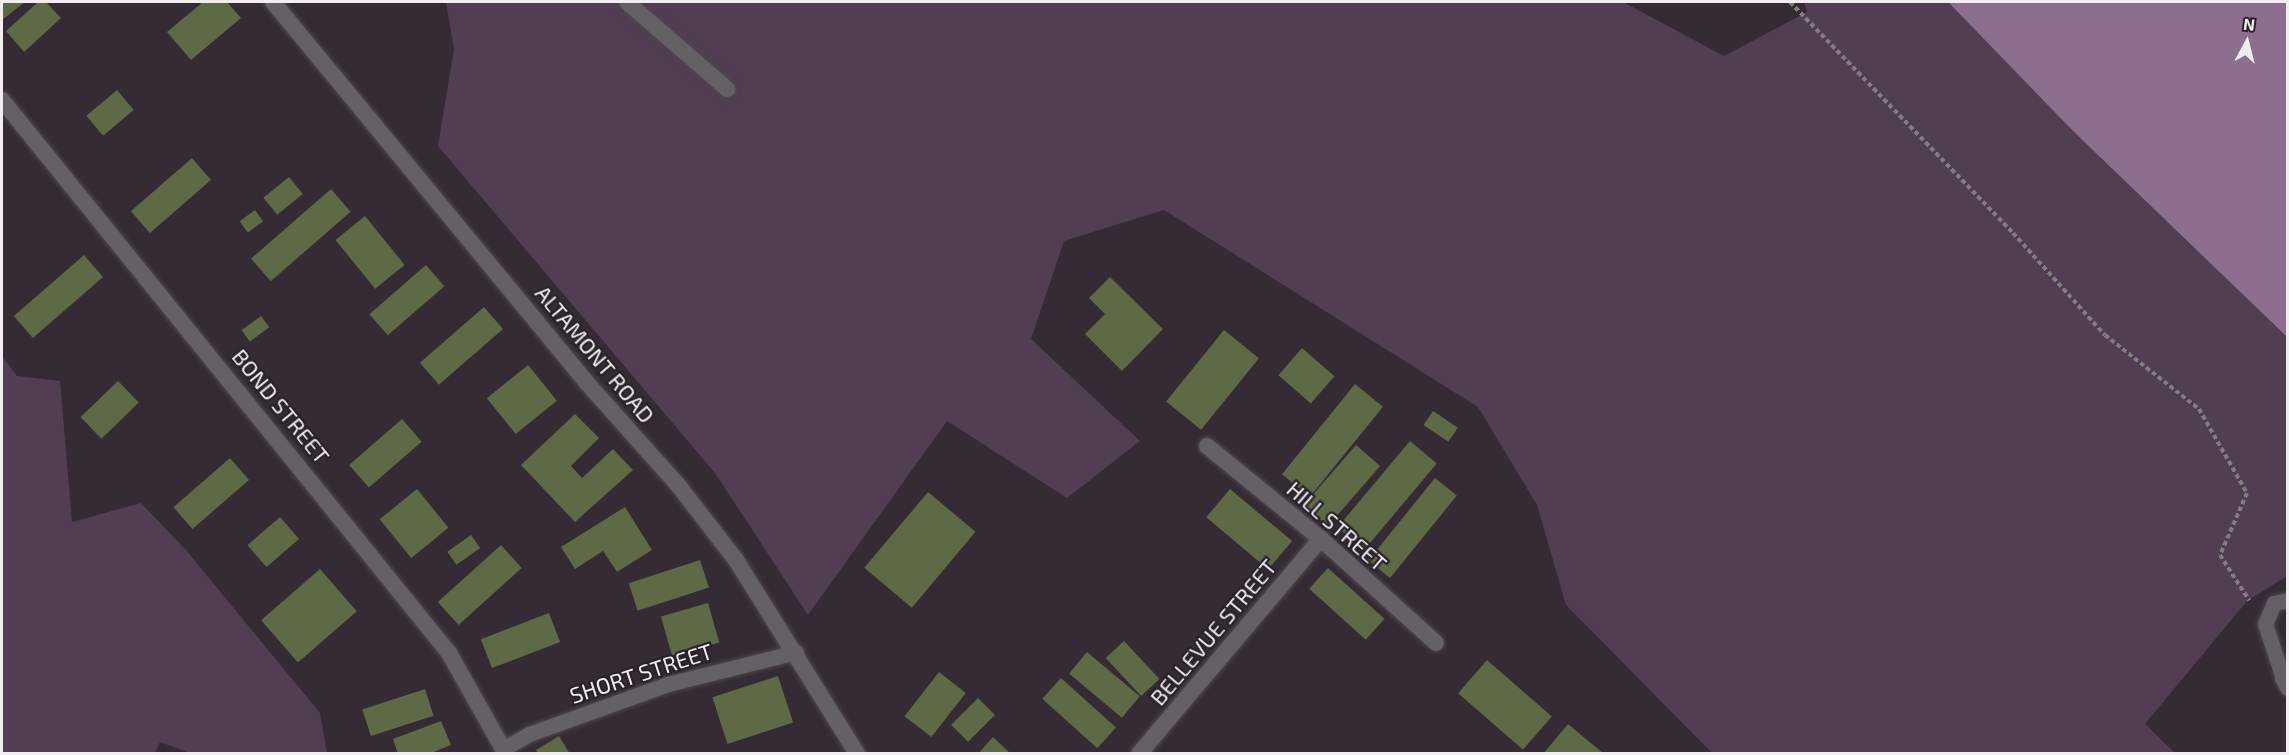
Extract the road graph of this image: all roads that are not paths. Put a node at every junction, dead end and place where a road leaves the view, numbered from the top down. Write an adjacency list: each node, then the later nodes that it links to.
1 (273, 2): 9 (street, ALTAMONT ROAD)
2 (627, 2): 3 (street)
3 (727, 89)
4 (2, 100): 11 (street, BOND STREET)
5 (1207, 446): 6 (street, HILL STREET)
6 (1321, 539): 8 (street, HILL STREET); 13 (street, BELLEVUE STREET)
7 (2288, 600): 10 (lane)
8 (1436, 642)
9 (796, 652): 11 (lane, SHORT STREET); 12 (street, ALTAMONT ROAD)
10 (2285, 683)
11 (505, 751)
12 (857, 753)
13 (1139, 753)

